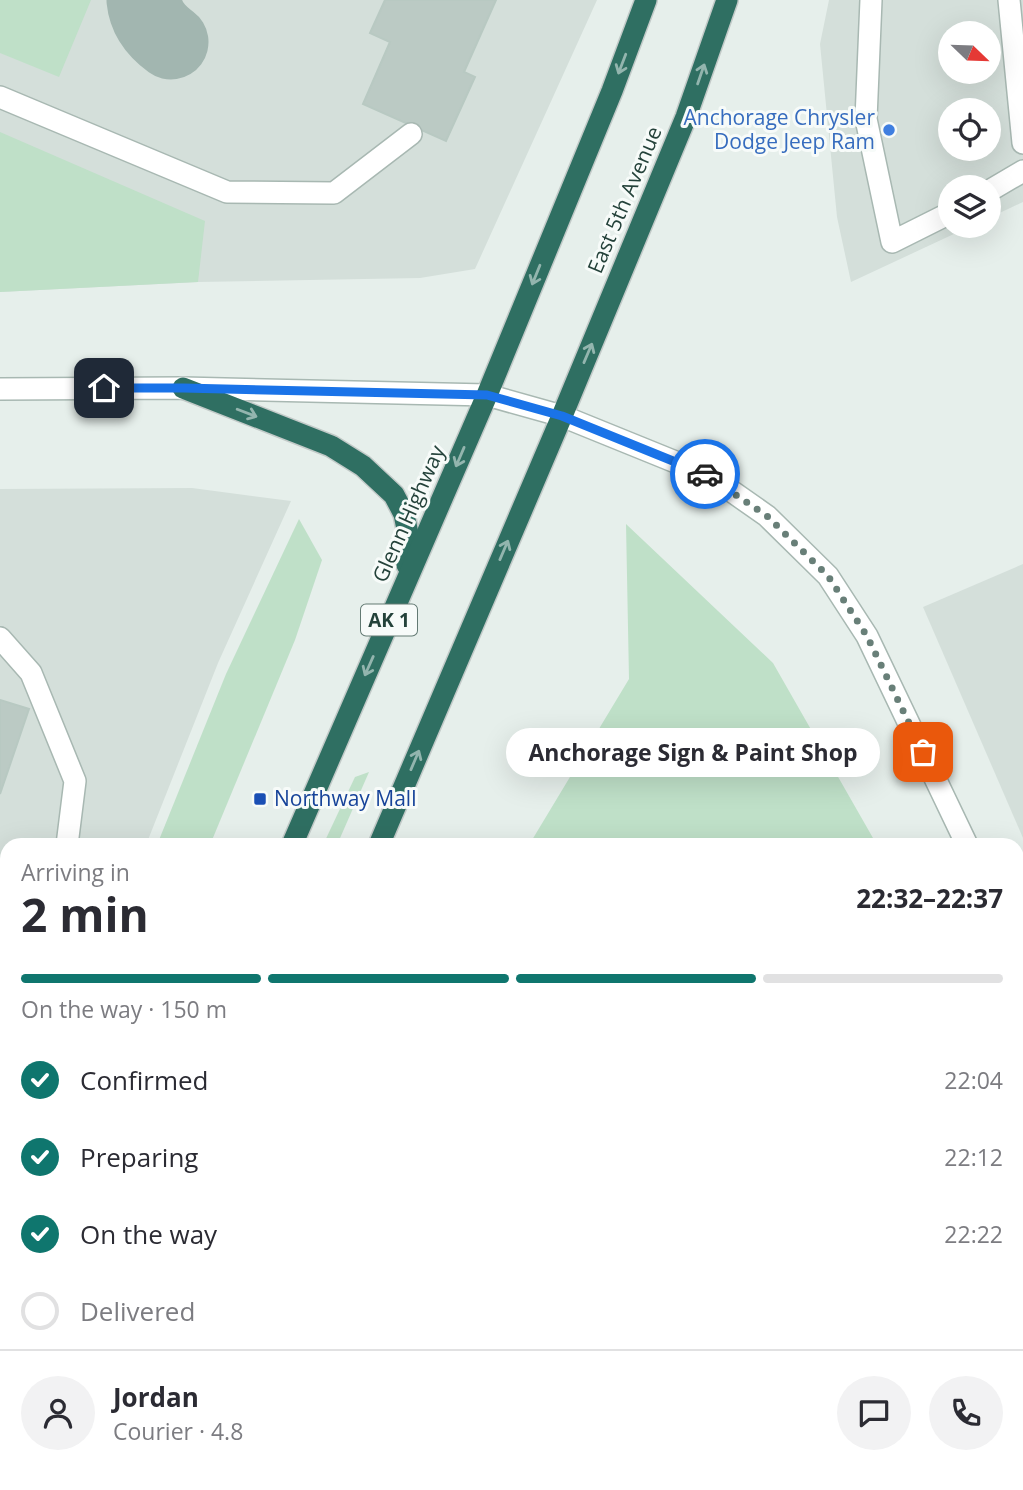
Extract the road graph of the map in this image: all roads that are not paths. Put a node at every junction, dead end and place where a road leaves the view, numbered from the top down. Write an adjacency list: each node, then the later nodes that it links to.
1 (646, 0): 13 (highway, AK 1, one-way to 13)
2 (727, 0): 14 (highway, East 5th Avenue, one-way to 2)
3 (871, 0): 10 (street)
4 (1009, 0): 7 (street)
5 (0, 97): 6 (street)
6 (411, 134)
7 (1023, 142)
8 (1023, 172): 9 (street)
9 (1001, 184)
10 (938, 219)
11 (183, 388): 12 (street); 13 (street); 15 (highway, one-way to 15)
12 (0, 389)
13 (487, 395): 14 (street); 15 (highway, Glenn Highway / AK 1, one-way to 15)
14 (562, 416): 19 (highway, one-way to 14); 20 (street)
15 (404, 586): 18 (highway, Glenn Highway / AK 1, one-way to 18)
16 (0, 638): 17 (street)
17 (68, 838)
18 (295, 838)
19 (382, 838)
20 (964, 838)

